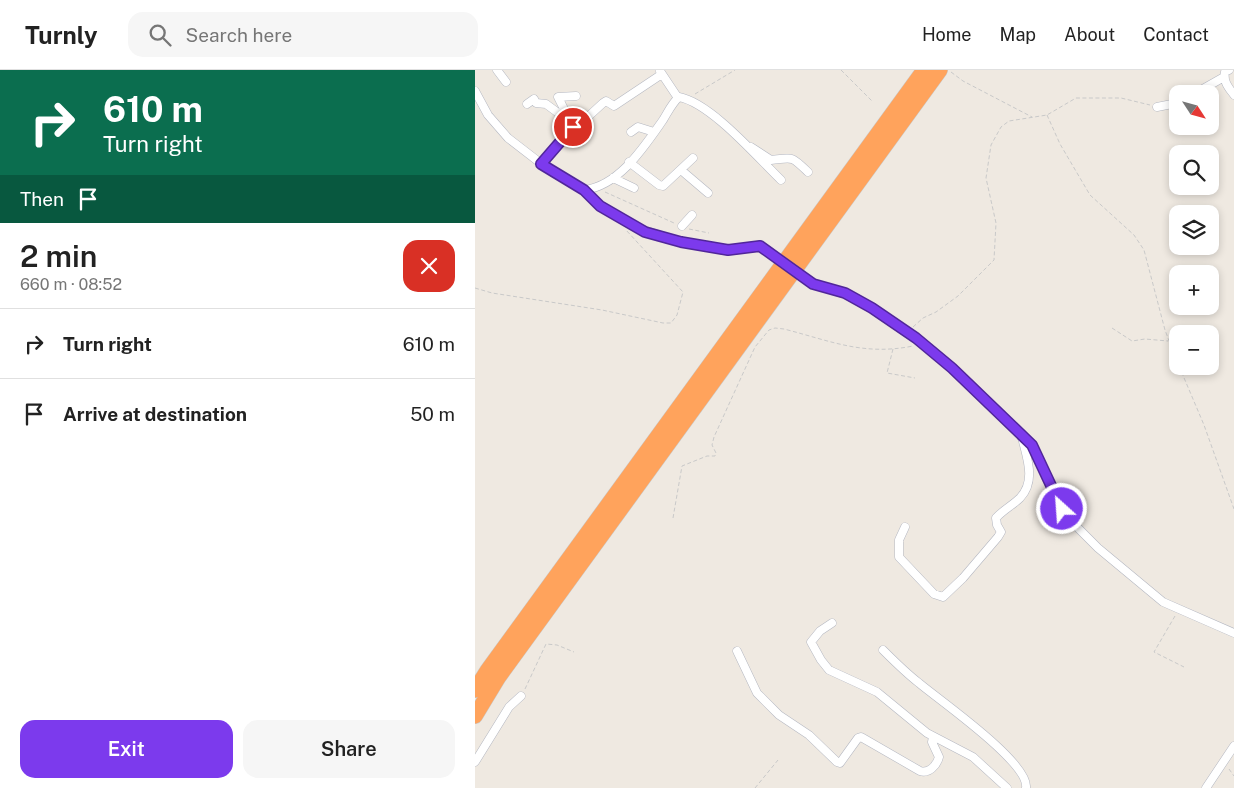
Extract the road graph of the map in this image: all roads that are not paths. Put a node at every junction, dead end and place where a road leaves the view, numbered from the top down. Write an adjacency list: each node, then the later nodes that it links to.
1 (497, 70): 7 (street)
2 (924, 70): 38 (highway)
3 (940, 70): 40 (highway)
4 (1229, 70): 6 (street)
5 (661, 72): 12 (street); 16 (street)
6 (1224, 77): 8 (street); 10 (street)
7 (506, 82)
8 (1210, 85)
9 (475, 91): 22 (street)
10 (1234, 95)
11 (576, 96): 16 (street)
12 (681, 99): 18 (street); 19 (street)
13 (527, 104): 16 (street)
14 (1169, 104): 15 (street)
15 (1157, 106)
16 (572, 125): 22 (street)
17 (631, 132): 18 (street)
18 (654, 132): 21 (street)
19 (743, 143): 24 (street); 26 (street)
20 (693, 158): 23 (street)
21 (629, 162): 23 (street); 25 (street)
22 (541, 164): 28 (street)
23 (681, 170): 29 (street)
24 (808, 172)
25 (613, 178): 27 (street); 28 (street)
26 (781, 180)
27 (634, 188)
28 (584, 190): 32 (street, bridge)
29 (708, 193)
30 (692, 215): 31 (street)
31 (682, 226)
32 (1022, 435): 33 (street); 35 (street)
33 (905, 527)
34 (831, 623): 41 (street)
35 (1234, 633)
36 (883, 650): 45 (street)
37 (737, 651): 41 (street)
38 (475, 690)
39 (521, 696): 43 (street)
40 (475, 716)
41 (933, 737): 44 (street)
42 (1234, 746): 46 (street)
43 (475, 762)
44 (1007, 788)
45 (1026, 788)
46 (1206, 788)

